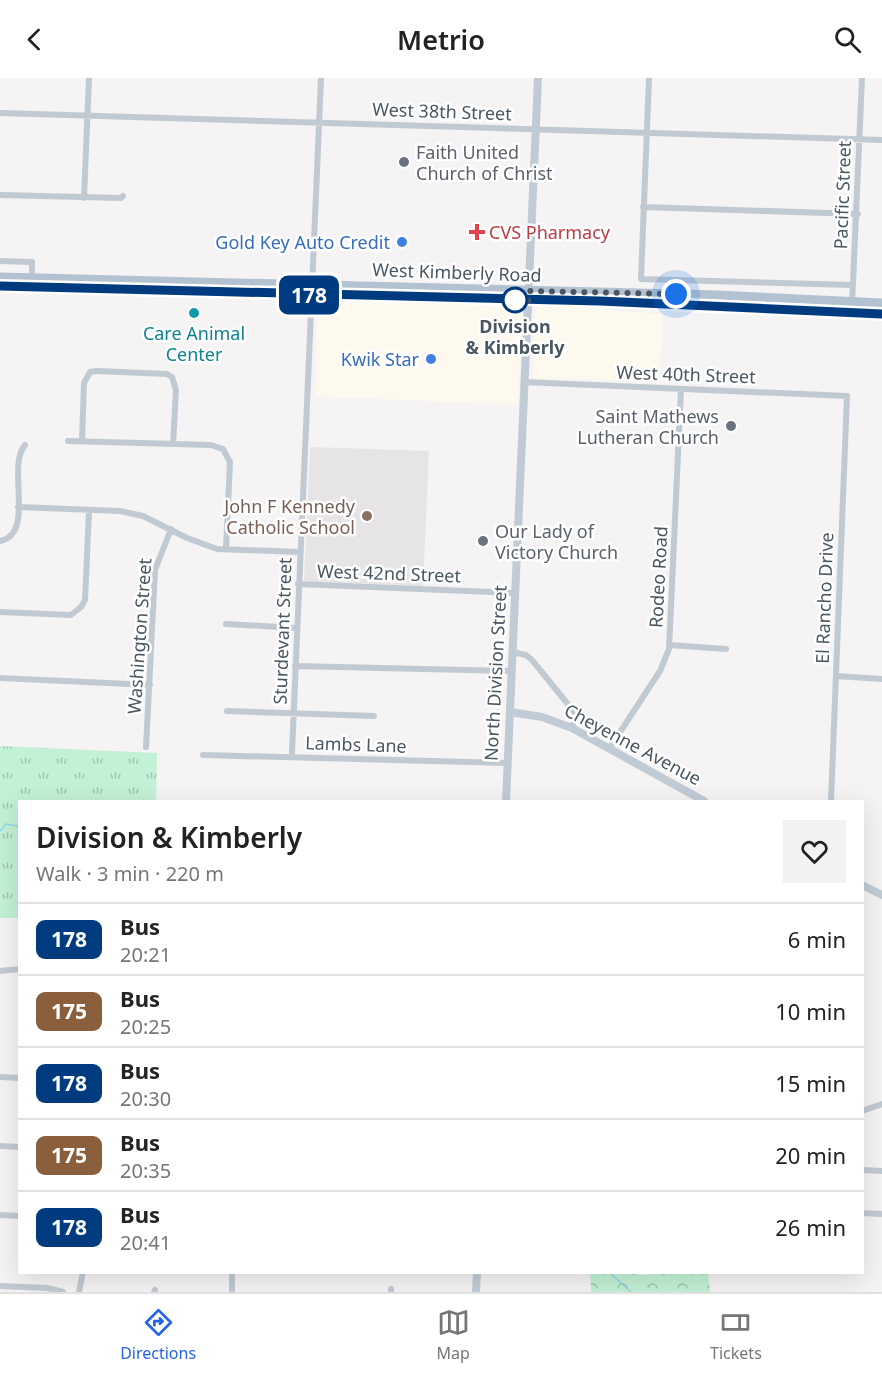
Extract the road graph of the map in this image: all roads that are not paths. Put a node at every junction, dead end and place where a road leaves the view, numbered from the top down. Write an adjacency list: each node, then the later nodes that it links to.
1 (89, 78): 7 (street)
2 (321, 78): 8 (street, Sturdevant Street)
3 (538, 78): 9 (main road, North Division Street)
4 (649, 78): 10 (street)
5 (862, 78): 11 (street, Pacific Street)
6 (0, 113): 7 (street, West 38th Street)
7 (87, 115): 8 (street, West 38th Street); 15 (street)
8 (319, 122): 9 (street, West 38th Street); 21 (street, Sturdevant Street)
9 (535, 130): 10 (street, West 38th Street); 25 (main road, North Division Street)
10 (646, 132): 11 (street, West 38th Street); 16 (street)
11 (859, 139): 12 (street, West 38th Street); 17 (street, Pacific Street)
12 (882, 140)
13 (0, 195): 15 (street)
14 (123, 196): 15 (street)
15 (84, 198)
16 (643, 207): 17 (street); 22 (street)
17 (858, 214): 22 (street, Pacific Street)
18 (0, 261): 20 (street)
19 (0, 277): 20 (main road, West Kimberly Road)
20 (32, 278): 21 (main road, West Kimberly Road)
21 (313, 285): 24 (street, Sturdevant Street); 25 (main road, West Kimberly Road)
22 (853, 285): 26 (street, Pacific Street)
23 (0, 286): 24 (main road, West Kimberly Road)
24 (312, 295): 25 (main road, West Kimberly Road); 42 (street, Sturdevant Street)
25 (529, 296): 26 (main road, West Kimberly Road); 28 (main road, West Kimberly Road); 30 (main road, North Division Street)
26 (852, 302): 27 (main road, West Kimberly Road); 28 (street, Pacific Street)
27 (882, 303)
28 (852, 313): 29 (main road, West Kimberly Road)
29 (882, 314)
30 (524, 382): 31 (street, West 40th Street); 44 (main road, North Division Street)
31 (681, 388): 32 (street, West 40th Street); 48 (street, Rodeo Road)
32 (847, 396): 53 (street, El Rancho Drive)
33 (68, 441): 34 (street)
34 (82, 441): 35 (street); 35 (street)
35 (173, 444): 41 (street)
36 (25, 445): 37 (street)
37 (18, 507): 38 (street); 40 (street)
38 (89, 511): 39 (street); 45 (street)
39 (171, 529): 41 (street); 56 (street, Washington Street)
40 (0, 541)
41 (226, 549): 42 (street)
42 (300, 552): 43 (street, Sturdevant Street)
43 (298, 584): 44 (street, West 42nd Street); 47 (street, Sturdevant Street)
44 (514, 593): 50 (main road, North Division Street)
45 (0, 612)
46 (226, 624): 47 (street)
47 (296, 628): 51 (street, Sturdevant Street)
48 (669, 645): 49 (street); 63 (street, Rodeo Road)
49 (726, 649)
50 (512, 652): 52 (main road, North Division Street); 61 (street)
51 (295, 666): 52 (street); 59 (street, Sturdevant Street)
52 (511, 671): 58 (main road, North Division Street)
53 (836, 676): 55 (street); 69 (street, El Rancho Drive)
54 (0, 678): 56 (street)
55 (882, 678)
56 (150, 685): 62 (street, Washington Street)
57 (227, 711): 59 (street)
58 (510, 712): 61 (main road, Cheyenne Avenue); 66 (main road, North Division Street)
59 (293, 714): 60 (street); 64 (street, Sturdevant Street)
60 (374, 716)
61 (572, 728): 63 (main road, Cheyenne Avenue)
62 (146, 747)
63 (609, 749): 68 (main road, Cheyenne Avenue)
64 (292, 753)
65 (203, 754): 66 (street, Lambs Lane)
66 (507, 763): 67 (main road, North Division Street)
67 (506, 800)
68 (702, 800)
69 (831, 800)
70 (864, 886): 71 (main road)
71 (882, 895)
72 (18, 969): 73 (street)
73 (0, 970)
74 (0, 1077): 75 (street)
75 (18, 1078)
76 (882, 1104): 77 (street)
77 (864, 1110)
78 (0, 1146): 79 (street)
79 (18, 1147)
80 (864, 1170): 81 (street)
81 (882, 1171)
82 (864, 1213): 83 (street)
83 (882, 1214)
84 (0, 1215): 85 (street)
85 (18, 1216)
86 (83, 1274): 91 (street)
87 (232, 1274): 92 (street)
88 (477, 1274): 93 (main road)
89 (0, 1286): 90 (street)
90 (63, 1292)
91 (79, 1292)
92 (232, 1292)
93 (476, 1292)

